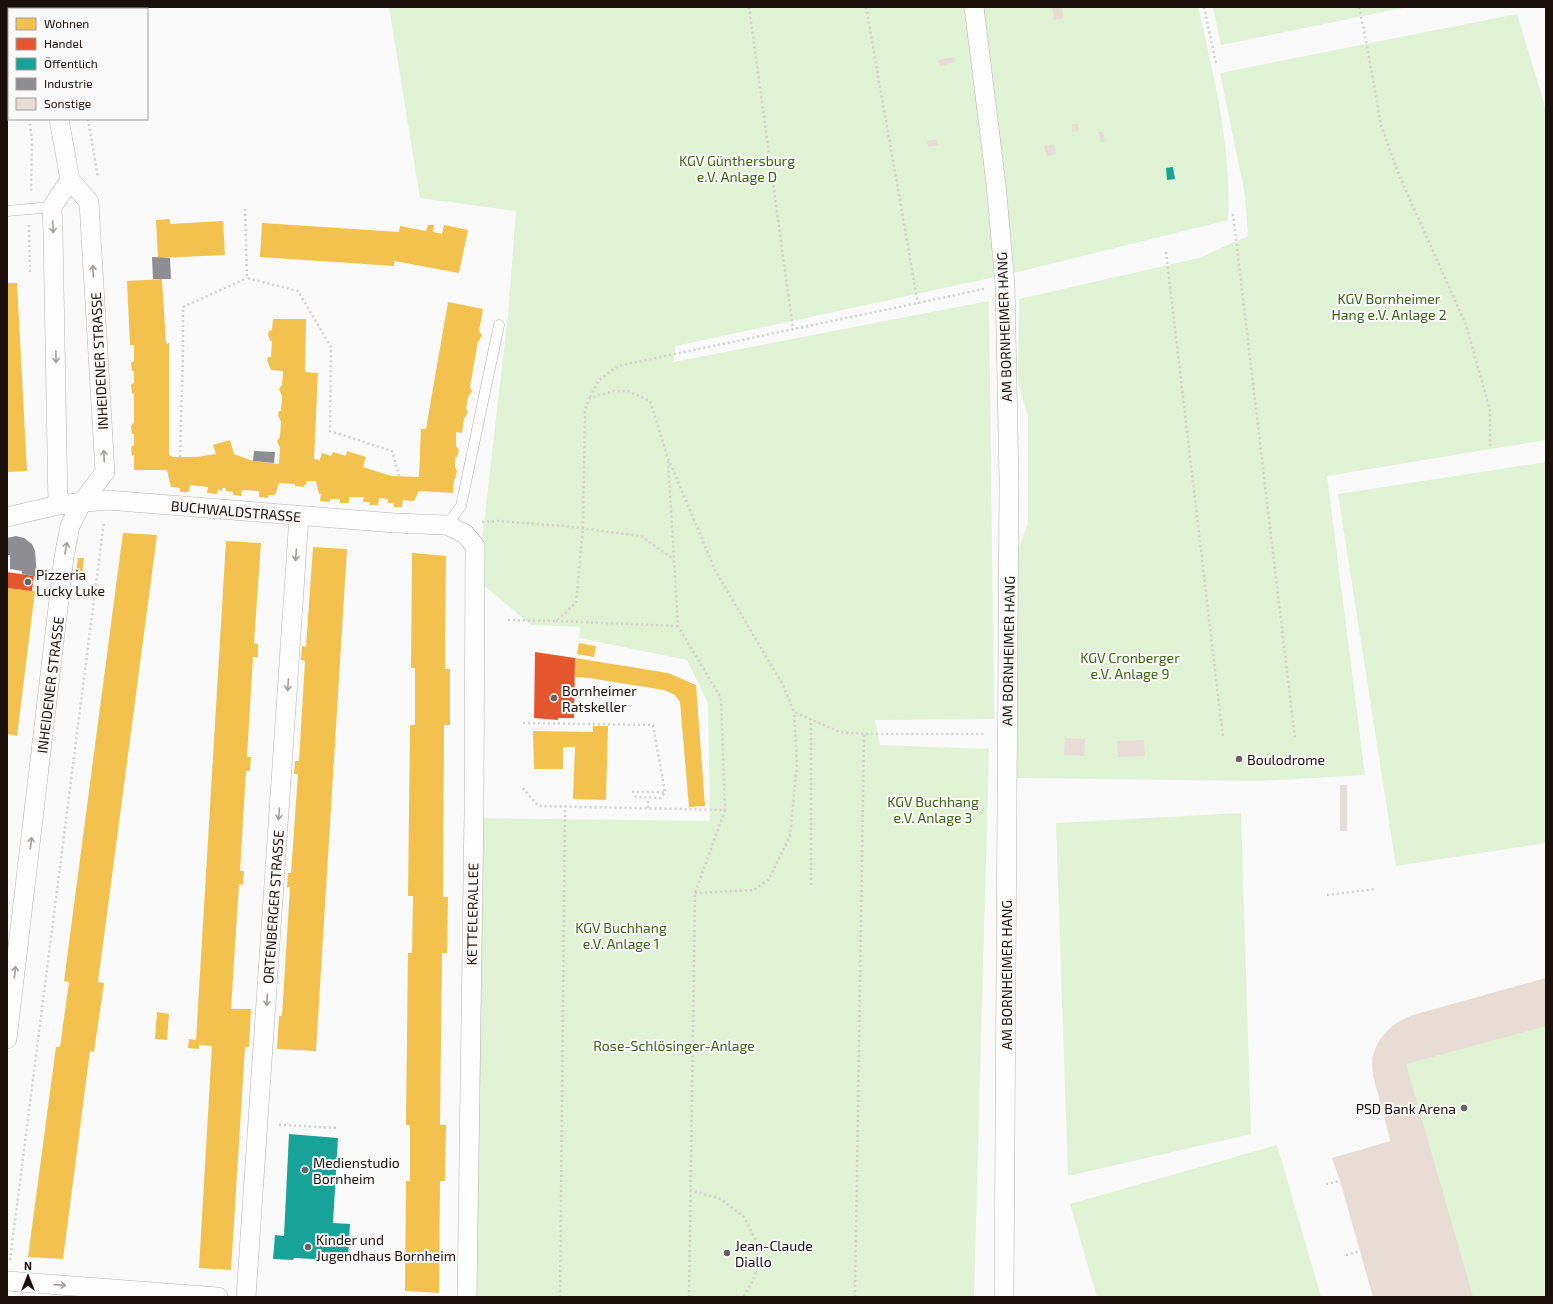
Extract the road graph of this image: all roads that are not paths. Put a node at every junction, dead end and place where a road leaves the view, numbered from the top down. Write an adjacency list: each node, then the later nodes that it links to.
1 (974, 7): 18 (street, AM BORNHEIMER HANG)
2 (59, 120): 3 (street)
3 (70, 180): 4 (street); 7 (street, INHEIDENER STRASSE, one-way to 3)
4 (52, 206): 5 (lane); 8 (street, one-way to 8)
5 (7, 211)
6 (499, 325): 11 (lane)
7 (82, 502): 8 (street, BUCHWALDSTRASSE); 9 (street, BUCHWALDSTRASSE); 13 (street, INHEIDENER STRASSE, one-way to 7)
8 (58, 505): 10 (street, BUCHWALDSTRASSE)
9 (299, 516): 11 (street, BUCHWALDSTRASSE); 16 (street, ORTENBERGER STRASSE, one-way to 16)
10 (7, 517)
11 (447, 525): 12 (street, BUCHWALDSTRASSE)
12 (465, 534): 17 (street, KETTELERALLEE)
13 (7, 1039)
14 (7, 1281): 15 (street, one-way to 15)
15 (218, 1297)
16 (246, 1297)
17 (467, 1297)
18 (1004, 1297)

